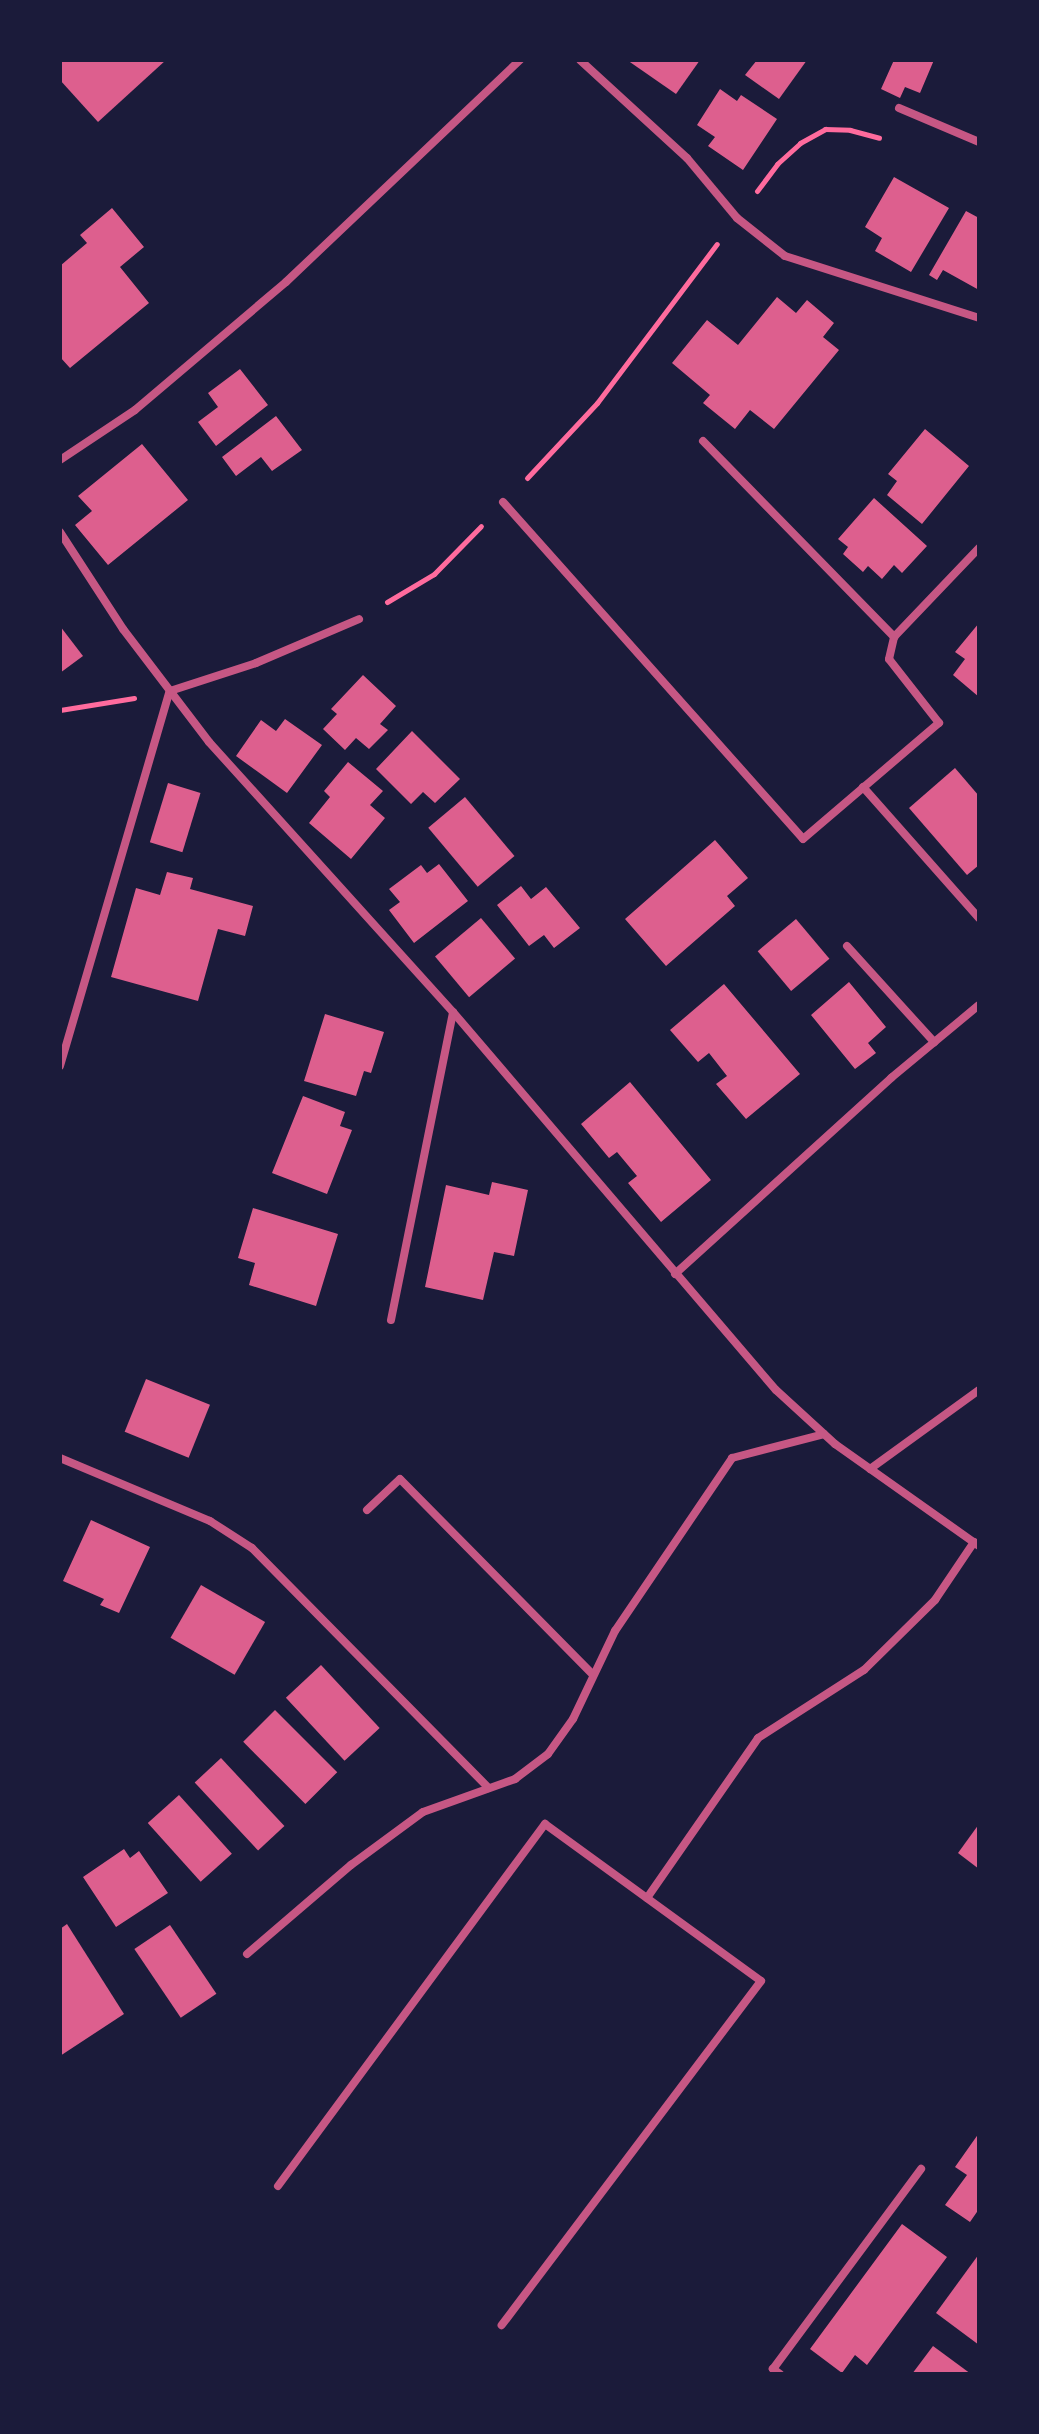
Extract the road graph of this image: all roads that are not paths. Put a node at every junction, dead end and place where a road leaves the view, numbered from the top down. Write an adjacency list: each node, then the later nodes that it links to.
1 (520, 60): 7 (street)
2 (580, 60): 5 (street)
3 (899, 108): 4 (street)
4 (979, 142)
5 (979, 318)
6 (703, 441): 12 (street)
7 (60, 460)
8 (503, 502): 14 (street)
9 (60, 532): 13 (street)
10 (979, 548): 12 (street)
11 (359, 619): 13 (street)
12 (894, 637): 14 (street)
13 (170, 691): 18 (street); 20 (street)
14 (863, 787): 15 (street)
15 (979, 918)
16 (847, 946): 19 (street)
17 (979, 1005): 19 (street)
18 (453, 1012): 21 (street); 22 (street)
19 (934, 1042): 21 (street)
20 (60, 1066)
21 (675, 1274): 24 (street)
22 (391, 1320)
23 (979, 1390): 26 (street)
24 (824, 1434): 26 (street); 29 (street)
25 (60, 1458): 30 (street)
26 (870, 1469): 28 (street)
27 (367, 1510): 29 (street)
28 (976, 1544): 31 (street)
29 (592, 1674): 30 (street)
30 (489, 1788): 32 (street)
31 (647, 1898): 34 (street); 35 (street)
32 (247, 1954)
33 (921, 2169): 36 (street)
34 (278, 2186)
35 (502, 2325)
36 (780, 2374)

